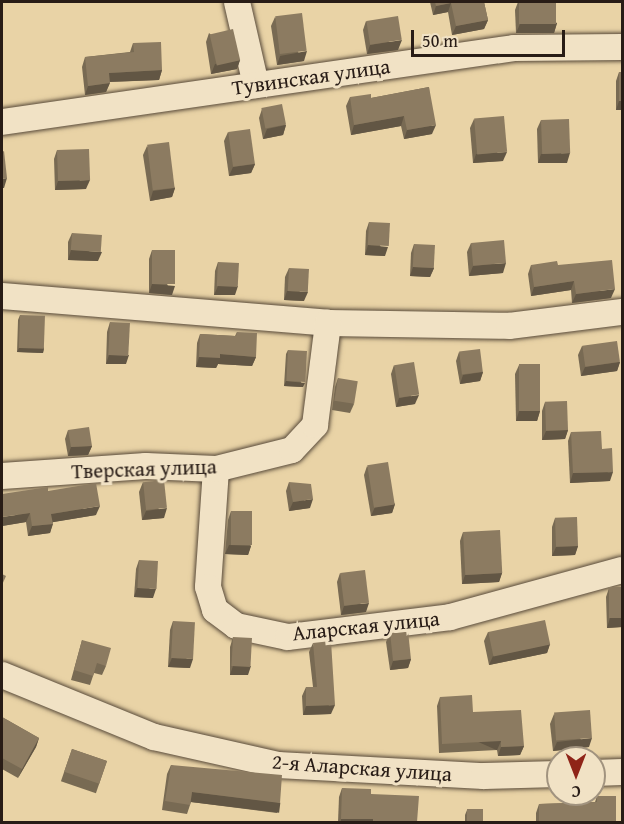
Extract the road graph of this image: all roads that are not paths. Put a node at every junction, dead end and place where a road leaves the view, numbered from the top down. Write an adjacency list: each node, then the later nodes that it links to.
1 (237, 2): 3 (street)
2 (622, 46): 3 (street, Тувинская улица)
3 (256, 85): 4 (street, Тувинская улица)
4 (2, 122)
5 (2, 296): 7 (street)
6 (622, 312): 7 (street)
7 (328, 323): 8 (street, Тверская улица)
8 (216, 469): 9 (street, Тверская улица); 10 (street, Аларская улица)
9 (2, 476)
10 (622, 570)
11 (2, 675): 14 (street, 2-я Аларская улица)
12 (622, 772): 13 (street)
13 (606, 773)
14 (546, 774)

